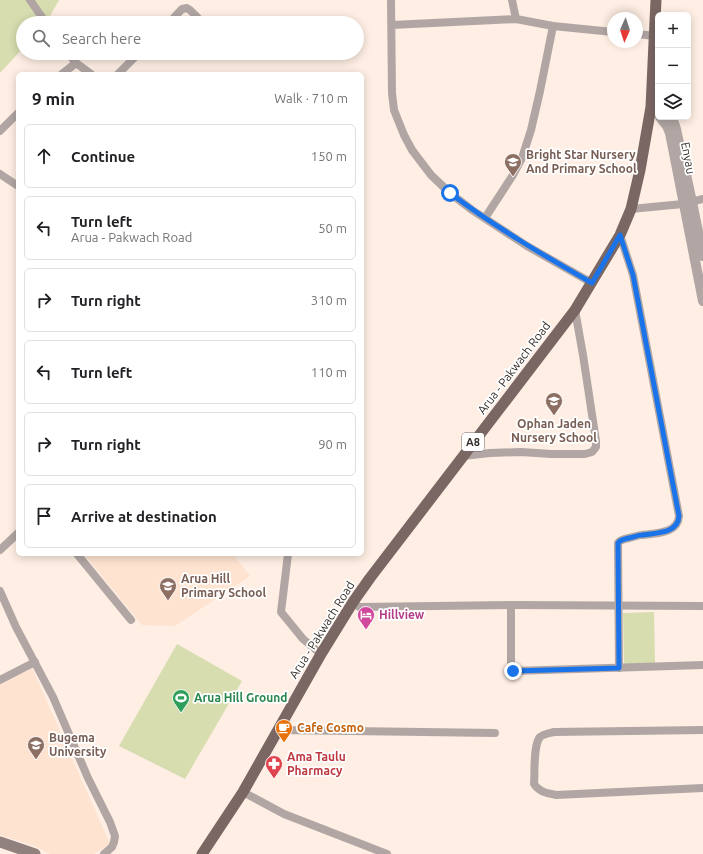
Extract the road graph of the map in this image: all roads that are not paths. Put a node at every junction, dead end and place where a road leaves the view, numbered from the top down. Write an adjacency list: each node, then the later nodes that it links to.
1 (30, 0): 6 (street)
2 (391, 0): 10 (street)
3 (512, 0): 9 (street)
4 (656, 0): 5 (main road, Arua - Pakwach Road / A8)
5 (656, 12)
6 (41, 16)
7 (176, 16): 8 (street)
8 (196, 16)
9 (516, 19): 10 (street); 11 (street)
10 (392, 25): 30 (street)
11 (553, 26): 12 (street); 30 (street)
12 (607, 31)
13 (643, 35): 14 (street)
14 (655, 36): 20 (main road, Arua - Pakwach Road / A8)
15 (132, 60): 19 (street)
16 (76, 62): 17 (street); 18 (street)
17 (64, 72)
18 (88, 72)
19 (120, 72)
20 (654, 104): 29 (main road, Arua - Pakwach Road / A8)
21 (16, 116): 24 (street)
22 (662, 120): 28 (street, Enyau)
23 (672, 120): 28 (street, Enyau)
24 (0, 131)
25 (0, 174): 26 (street)
26 (16, 185)
27 (703, 199): 28 (street)
28 (688, 203): 29 (street); 32 (street, Enyau); 34 (street, Enyau)
29 (631, 209): 31 (main road, Arua - Pakwach Road / A8)
30 (485, 218): 33 (street)
31 (620, 235): 33 (main road, Arua - Pakwach Road / A8); 44 (street)
32 (703, 256)
33 (592, 283): 35 (main road, Arua - Pakwach Road / A8)
34 (703, 301)
35 (575, 310): 36 (main road, Arua - Pakwach Road / A8); 36 (street)
36 (463, 456): 42 (main road, Arua - Pakwach Road / A8)
37 (16, 535): 38 (street)
38 (0, 550)
39 (79, 556): 46 (street)
40 (288, 556): 47 (street)
41 (0, 591): 48 (street)
42 (353, 602): 43 (street); 47 (main road, Arua - Pakwach Road / A8)
43 (512, 605): 44 (street); 50 (street)
44 (619, 606): 45 (street); 50 (street)
45 (703, 606)
46 (131, 620)
47 (320, 654): 52 (main road, Arua - Pakwach Road / A8)
48 (35, 662): 51 (street); 59 (street)
49 (703, 665): 50 (street)
50 (619, 668)
51 (0, 680)
52 (278, 730): 54 (street); 56 (main road, Arua - Pakwach Road / A8)
53 (703, 730): 55 (street)
54 (495, 733)
55 (703, 788)
56 (243, 792): 60 (main road, Arua - Pakwach Road / A8); 61 (street)
57 (0, 842): 58 (main road)
58 (35, 854)
59 (104, 854)
60 (202, 854)
61 (387, 854)

